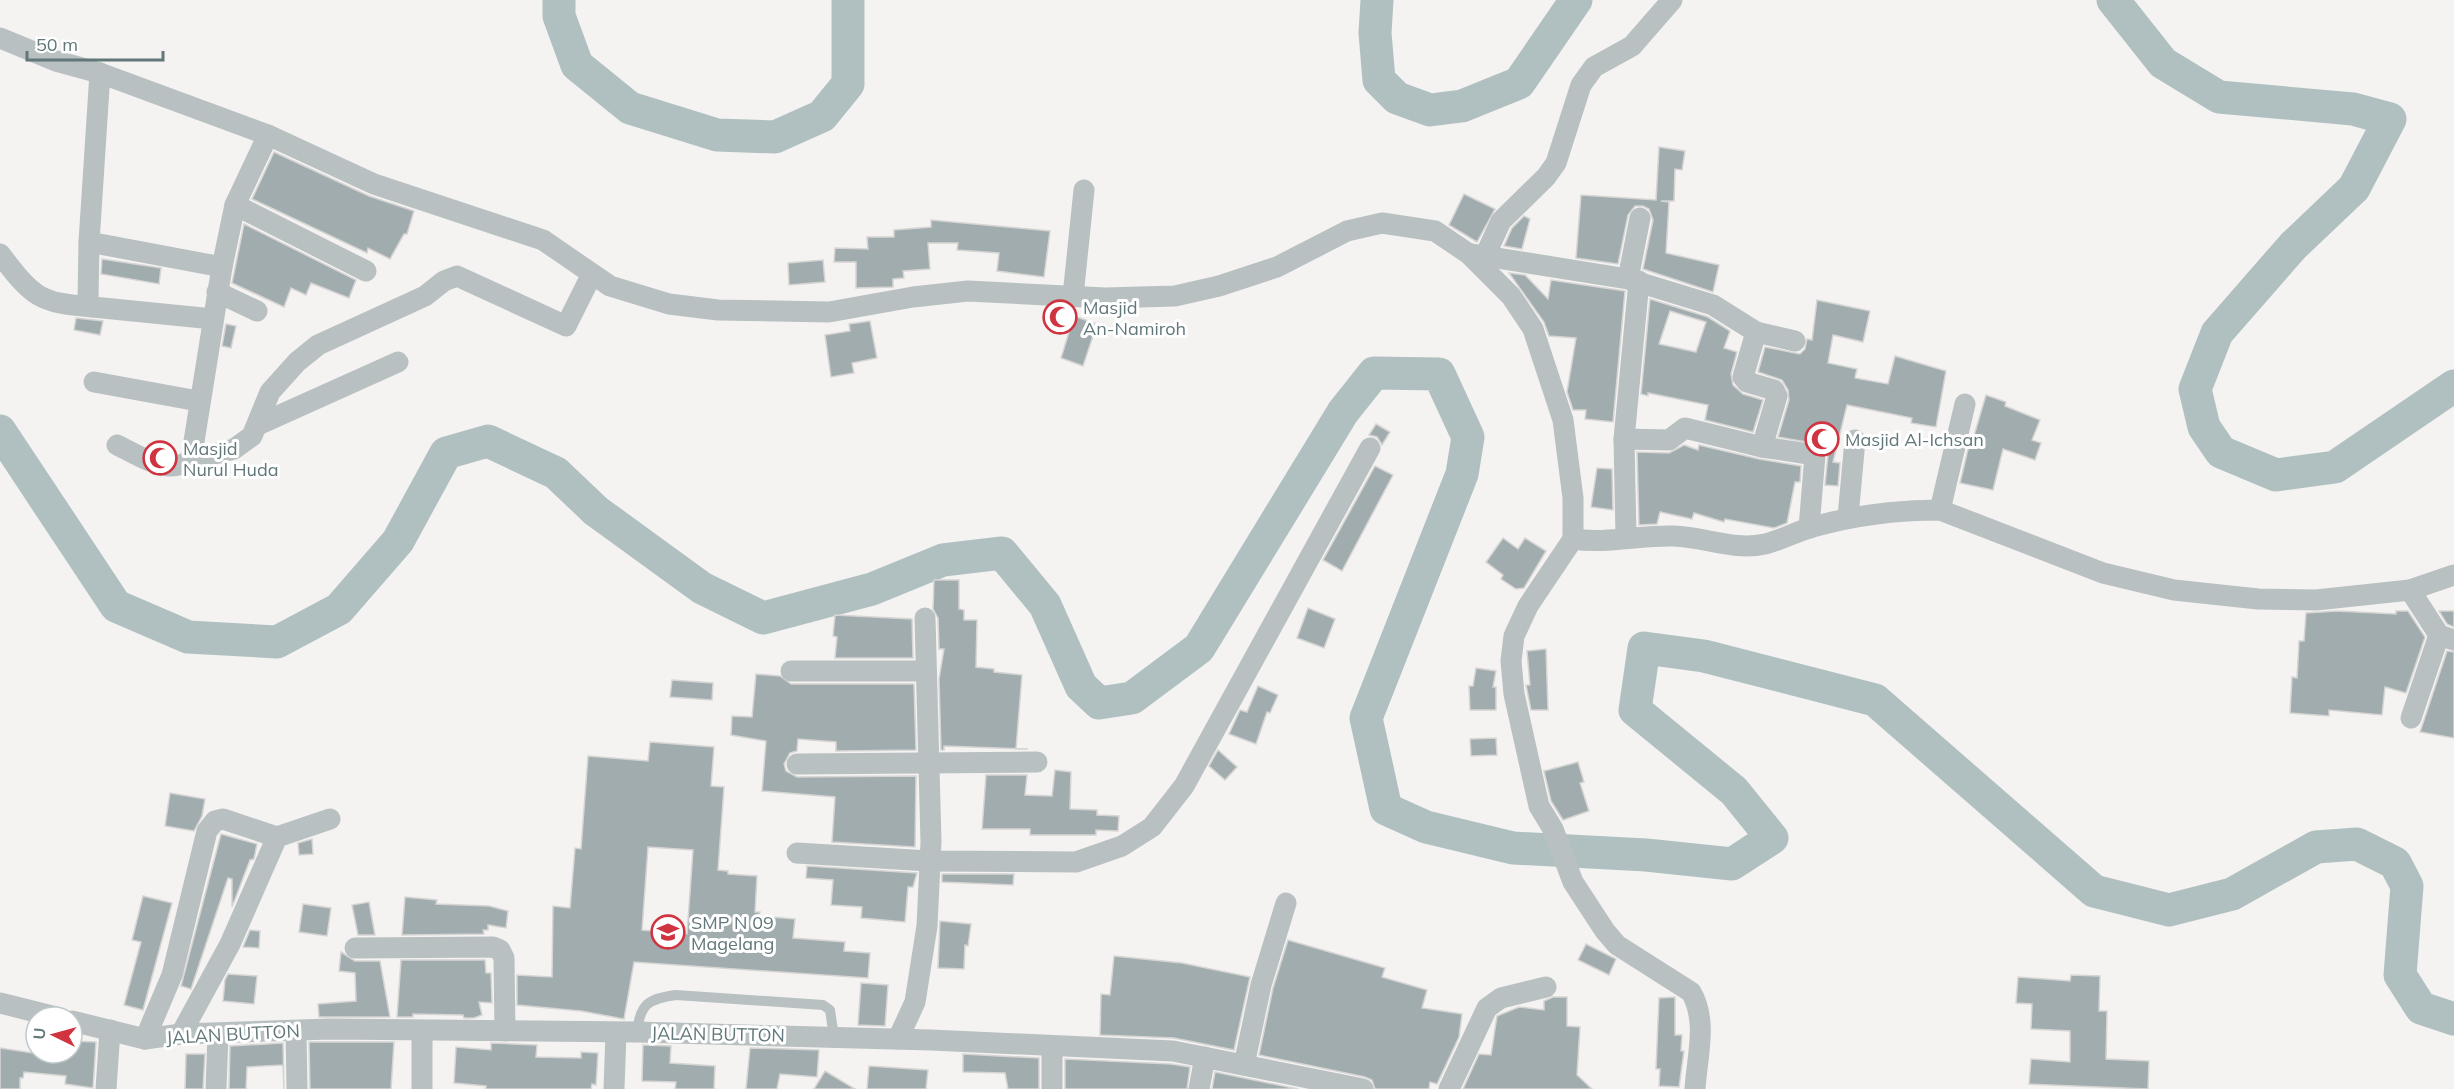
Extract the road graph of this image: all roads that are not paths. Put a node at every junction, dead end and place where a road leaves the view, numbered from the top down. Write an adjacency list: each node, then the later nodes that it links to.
1 (1672, 0): 10 (street)
2 (0, 38): 3 (street)
3 (100, 73): 4 (street); 8 (street)
4 (268, 135): 6 (street); 13 (street)
5 (1084, 190): 16 (street)
6 (235, 205): 11 (street); 12 (street)
7 (1640, 218): 14 (street)
8 (89, 242): 11 (street); 17 (street)
9 (0, 254): 17 (street)
10 (1477, 255): 14 (street); 16 (street); 37 (street)
11 (222, 267): 15 (street)
12 (366, 271)
13 (592, 274): 16 (street); 26 (street)
14 (1633, 280): 20 (street); 27 (street)
15 (217, 292): 18 (street); 19 (street)
16 (1073, 296)
17 (93, 308): 19 (street)
18 (257, 311)
19 (213, 320): 24 (street)
20 (1756, 332): 21 (street); 30 (street)
21 (1795, 341)
22 (398, 362): 26 (street)
23 (94, 382): 24 (street)
24 (198, 401): 32 (street)
25 (1965, 404): 33 (street)
26 (258, 426): 32 (street)
27 (1624, 439): 30 (street); 36 (street)
28 (1855, 440): 34 (street)
29 (117, 445): 32 (street)
30 (1762, 447): 35 (street)
31 (1370, 448): 51 (street)
32 (191, 460)
33 (1940, 510): 34 (street); 39 (street)
34 (1848, 517): 35 (street)
35 (1809, 528): 36 (street)
36 (1626, 537): 37 (street)
37 (1573, 539): 84 (street)
38 (2454, 575): 39 (street)
39 (2410, 590): 41 (street)
40 (925, 618): 43 (street)
41 (2446, 638): 44 (street)
42 (791, 671): 43 (street)
43 (926, 671): 47 (street)
44 (2411, 718)
45 (1037, 762): 47 (street)
46 (797, 764): 47 (street)
47 (929, 764): 51 (street)
48 (330, 819): 49 (street)
49 (277, 837): 65 (street); 68 (street)
50 (797, 853): 51 (street)
51 (929, 861): 55 (street)
52 (1286, 903): 73 (street)
53 (355, 948): 62 (street)
54 (1546, 987): 83 (street)
55 (915, 1002): 69 (street); 70 (street)
56 (0, 1003): 57 (street)
57 (24, 1009)
58 (84, 1024): 59 (street, JALAN BUTTON)
59 (110, 1030): 68 (street, JALAN BUTTON); 75 (street)
60 (296, 1031): 61 (street, JALAN BUTTON); 66 (street, JALAN BUTTON); 77 (street)
61 (422, 1031): 62 (street, JALAN BUTTON); 78 (street)
62 (505, 1031): 64 (street, JALAN BUTTON)
63 (637, 1032): 64 (street, JALAN BUTTON); 67 (street, JALAN BUTTON); 67 (lane)
64 (616, 1033): 79 (street)
65 (181, 1034): 66 (street, JALAN BUTTON); 68 (street, JALAN BUTTON)
66 (218, 1035): 76 (street)
67 (834, 1037): 69 (street, JALAN BUTTON)
68 (145, 1039)
69 (898, 1039): 70 (street, JALAN BUTTON)
70 (931, 1040): 71 (street, JALAN BUTTON)
71 (1052, 1046): 72 (street, JALAN BUTTON); 80 (street)
72 (1205, 1057): 73 (street, JALAN BUTTON); 81 (street)
73 (1244, 1065): 74 (street, JALAN BUTTON)
74 (1303, 1083): 82 (street, JALAN BUTTON)
75 (106, 1089)
76 (216, 1089)
77 (297, 1089)
78 (422, 1089)
79 (614, 1089)
80 (1052, 1089)
81 (1199, 1089)
82 (1364, 1089)
83 (1449, 1089)
84 (1695, 1089)

